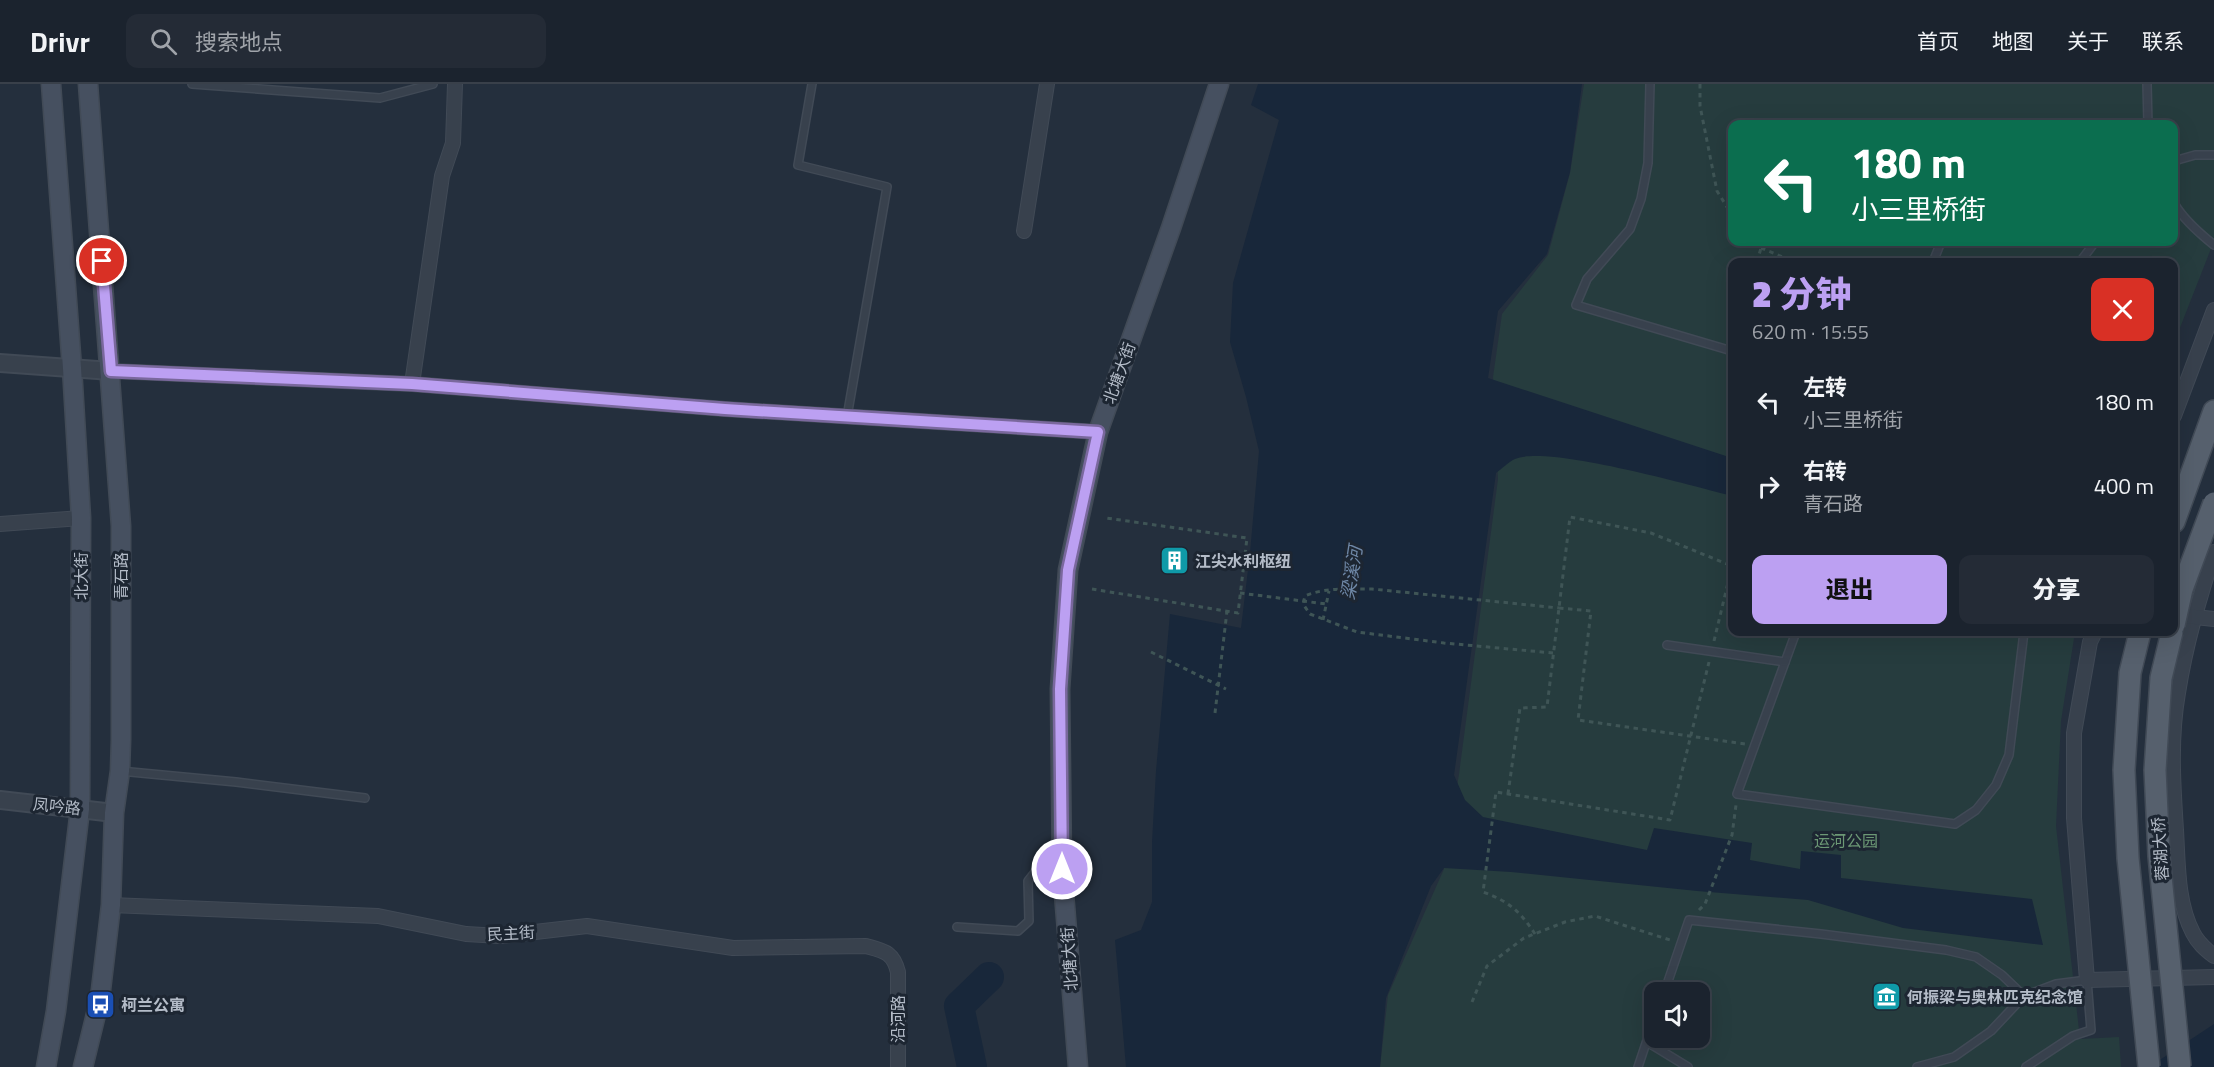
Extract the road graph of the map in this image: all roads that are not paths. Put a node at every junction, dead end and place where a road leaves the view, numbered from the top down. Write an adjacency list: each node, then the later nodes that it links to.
1 (51, 84): 20 (main road, 北大街)
2 (88, 84): 21 (main road, 青石路)
3 (192, 84): 4 (lane)
4 (433, 84)
5 (455, 84): 22 (street)
6 (812, 84): 25 (lane)
7 (1047, 84): 15 (street)
8 (1220, 84): 26 (main road, 北塘大街)
9 (1650, 84): 18 (lane)
10 (2147, 84): 11 (lane)
11 (2148, 120)
12 (2214, 155): 13 (lane)
13 (2178, 160)
14 (2178, 211): 16 (lane)
15 (1024, 231)
16 (2214, 244)
17 (2214, 310): 23 (street)
18 (1728, 350)
19 (0, 363): 20 (street)
20 (72, 368): 21 (street); 29 (main road, 北大街)
21 (111, 371): 22 (street); 43 (main road, 青石路)
22 (412, 384): 25 (street)
23 (2178, 405)
24 (2214, 411): 28 (main road)
25 (848, 417): 26 (street)
26 (1098, 432): 48 (main road, 北塘大街)
27 (2214, 503): 32 (main road, bridge)
28 (2178, 511)
29 (81, 518): 30 (street); 46 (main road, 北大街)
30 (0, 524)
31 (2214, 552): 34 (street)
32 (2178, 607)
33 (2178, 614): 34 (street)
34 (2193, 616): 35 (street); 51 (street)
35 (2214, 619)
36 (1795, 636): 42 (lane)
37 (2024, 636): 42 (lane)
38 (2092, 636): 54 (street)
39 (2139, 636): 67 (main road, bridge)
40 (2171, 636): 68 (main road, 蓉湖大桥, bridge)
41 (1667, 645): 42 (lane)
42 (1785, 662)
43 (120, 771): 44 (lane); 47 (main road, 青石路)
44 (365, 798)
45 (0, 800): 46 (street, 凤吟路)
46 (80, 809): 47 (street, 凤吟路); 60 (main road, 北大街)
47 (114, 813): 49 (main road, 青石路)
48 (1062, 869): 50 (lane); 63 (main road, 北塘大街)
49 (111, 905): 52 (street, 民主街); 61 (main road, 青石路)
50 (957, 927)
51 (2214, 956)
52 (898, 972): 62 (street, 沿河路)
53 (2214, 977): 54 (street)
54 (2087, 980): 56 (lane); 59 (lane)
55 (1668, 982): 56 (lane)
56 (2024, 996): 66 (lane)
57 (1645, 1048): 64 (lane)
58 (1657, 1048): 65 (lane)
59 (2030, 1066)
60 (46, 1067)
61 (83, 1067)
62 (898, 1067)
63 (1078, 1067)
64 (1638, 1067)
65 (1688, 1067)
66 (1917, 1067)
67 (2150, 1067)
68 (2180, 1067)

